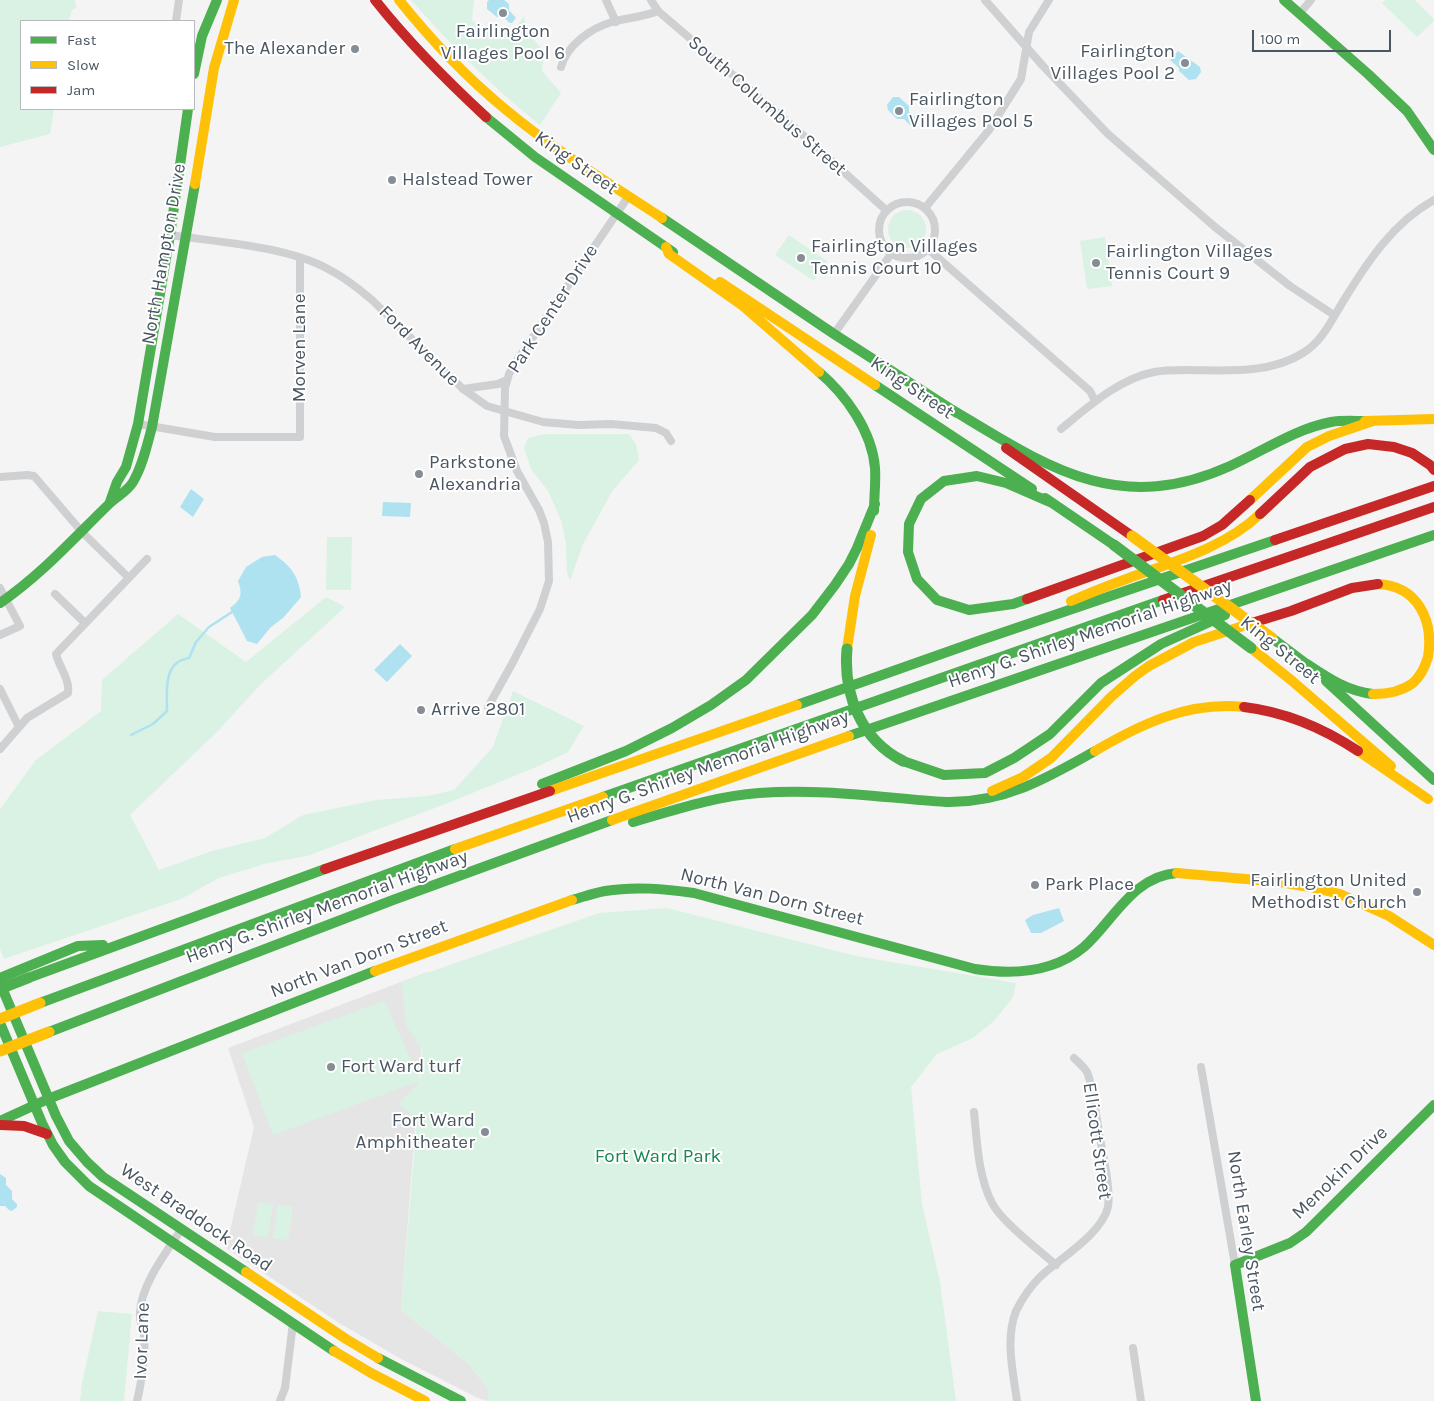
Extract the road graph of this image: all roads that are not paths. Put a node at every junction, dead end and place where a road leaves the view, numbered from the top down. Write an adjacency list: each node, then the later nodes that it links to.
1 (180, 0): 14 (street)
2 (217, 0): 18 (main road)
3 (234, 0): 27 (main road, North Hampton Drive)
4 (375, 0): 25 (main road, King Street)
5 (399, 0): 21 (main road, King Street)
6 (606, 0): 15 (street)
7 (651, 0): 12 (street, South Columbus Street)
8 (985, 0): 16 (street)
9 (1049, 0): 16 (street)
10 (1284, 0): 13 (main road)
11 (1311, 0): 13 (street)
12 (658, 11): 15 (street); 24 (street, South Columbus Street)
13 (1300, 13): 20 (main road)
14 (176, 20)
15 (616, 22): 17 (street)
16 (1026, 46): 23 (street); 32 (street)
17 (561, 67)
18 (195, 69)
19 (188, 110): 26 (main road, North Hampton Drive)
20 (1434, 150)
21 (628, 197): 25 (street, Park Center Drive); 33 (main road, King Street)
22 (1434, 200): 32 (street)
23 (924, 208): 24 (street); 29 (street)
24 (886, 210): 30 (street)
25 (616, 213): 28 (main road, King Street); 34 (street, Park Center Drive)
26 (170, 235): 27 (street, Ford Avenue); 41 (main road, North Hampton Drive)
27 (186, 237): 31 (street, Ford Avenue); 42 (main road, North Hampton Drive)
28 (666, 247): 49 (main road, King Street); 50 (main road)
29 (928, 249): 30 (street); 36 (street)
30 (891, 254): 33 (street)
31 (300, 258): 35 (street, Ford Avenue); 42 (street, Morven Lane)
32 (1334, 316): 36 (street)
33 (834, 334): 37 (main road, King Street)
34 (507, 380): 35 (street); 38 (street, Park Center Drive)
35 (462, 389): 38 (street, Ford Avenue)
36 (1095, 401): 43 (street)
37 (952, 408): 40 (main road); 63 (main road, King Street, bridge)
38 (504, 412): 44 (street, Ford Avenue); 65 (street, Park Center Drive)
39 (1434, 419): 40 (main road)
40 (1373, 421): 49 (main road)
41 (138, 424): 42 (street); 48 (main road, North Hampton Drive)
42 (152, 427): 48 (main road, North Hampton Drive)
43 (1062, 429)
44 (671, 441)
45 (1434, 470): 62 (main road)
46 (0, 477): 52 (street)
47 (1434, 486): 62 (main road, Henry G. Shirley Memorial Highway)
48 (110, 502): 52 (main road, North Hampton Drive)
49 (1052, 503): 69 (main road, King Street, bridge)
50 (875, 504): 56 (main road, bridge); 71 (main road)
51 (1434, 507): 78 (main road, bridge)
52 (82, 532): 55 (street); 59 (main road, North Hampton Drive)
53 (1434, 535): 56 (main road, Henry G. Shirley Memorial Highway)
54 (147, 560): 55 (street)
55 (129, 578): 60 (street)
56 (1306, 579): 72 (main road, Henry G. Shirley Memorial Highway)
57 (0, 588): 59 (street)
58 (55, 594): 60 (street)
59 (3, 601): 61 (street)
60 (85, 623): 66 (street)
61 (0, 635)
62 (976, 642): 71 (main road, Henry G. Shirley Memorial Highway)
63 (1307, 664): 68 (main road, King Street); 70 (main road)
64 (0, 689): 66 (street)
65 (488, 707)
66 (19, 727): 67 (street)
67 (0, 749)
68 (1434, 780)
69 (1431, 801): 70 (main road)
70 (946, 802): 72 (main road)
71 (376, 851): 74 (main road, Henry G. Shirley Memorial Highway)
72 (489, 865): 80 (main road, Henry G. Shirley Memorial Highway, bridge)
73 (1434, 945): 83 (main road, North Van Dorn Street)
74 (26, 973): 75 (main road); 77 (main road, Henry G. Shirley Memorial Highway, bridge)
75 (0, 978)
76 (0, 983): 83 (main road, West Braddock Road)
77 (0, 989)
78 (0, 1019)
79 (0, 1023): 85 (main road, West Braddock Road)
80 (0, 1051)
81 (1074, 1058): 91 (street, Ellicott Street)
82 (1201, 1067): 92 (street, North Earley Street)
83 (48, 1099): 85 (main road, North Van Dorn Street); 89 (main road, West Braddock Road)
84 (1434, 1105): 92 (main road, Menokin Drive)
85 (34, 1106): 87 (main road, North Van Dorn Street); 88 (main road, West Braddock Road)
86 (974, 1112): 91 (street)
87 (0, 1123): 88 (main road)
88 (47, 1134): 90 (main road, West Braddock Road)
89 (181, 1230): 90 (street, Ivor Lane); 98 (main road, West Braddock Road)
90 (172, 1243): 93 (main road, West Braddock Road); 95 (street, Ivor Lane)
91 (1056, 1265): 99 (street, Ellicott Street)
92 (1235, 1265): 101 (main road, North Earley Street)
93 (293, 1323): 96 (street); 97 (main road, West Braddock Road)
94 (1132, 1348): 100 (street)
95 (137, 1401)
96 (280, 1401)
97 (425, 1401)
98 (461, 1401)
99 (1017, 1401)
100 (1141, 1401)
101 (1256, 1401)

